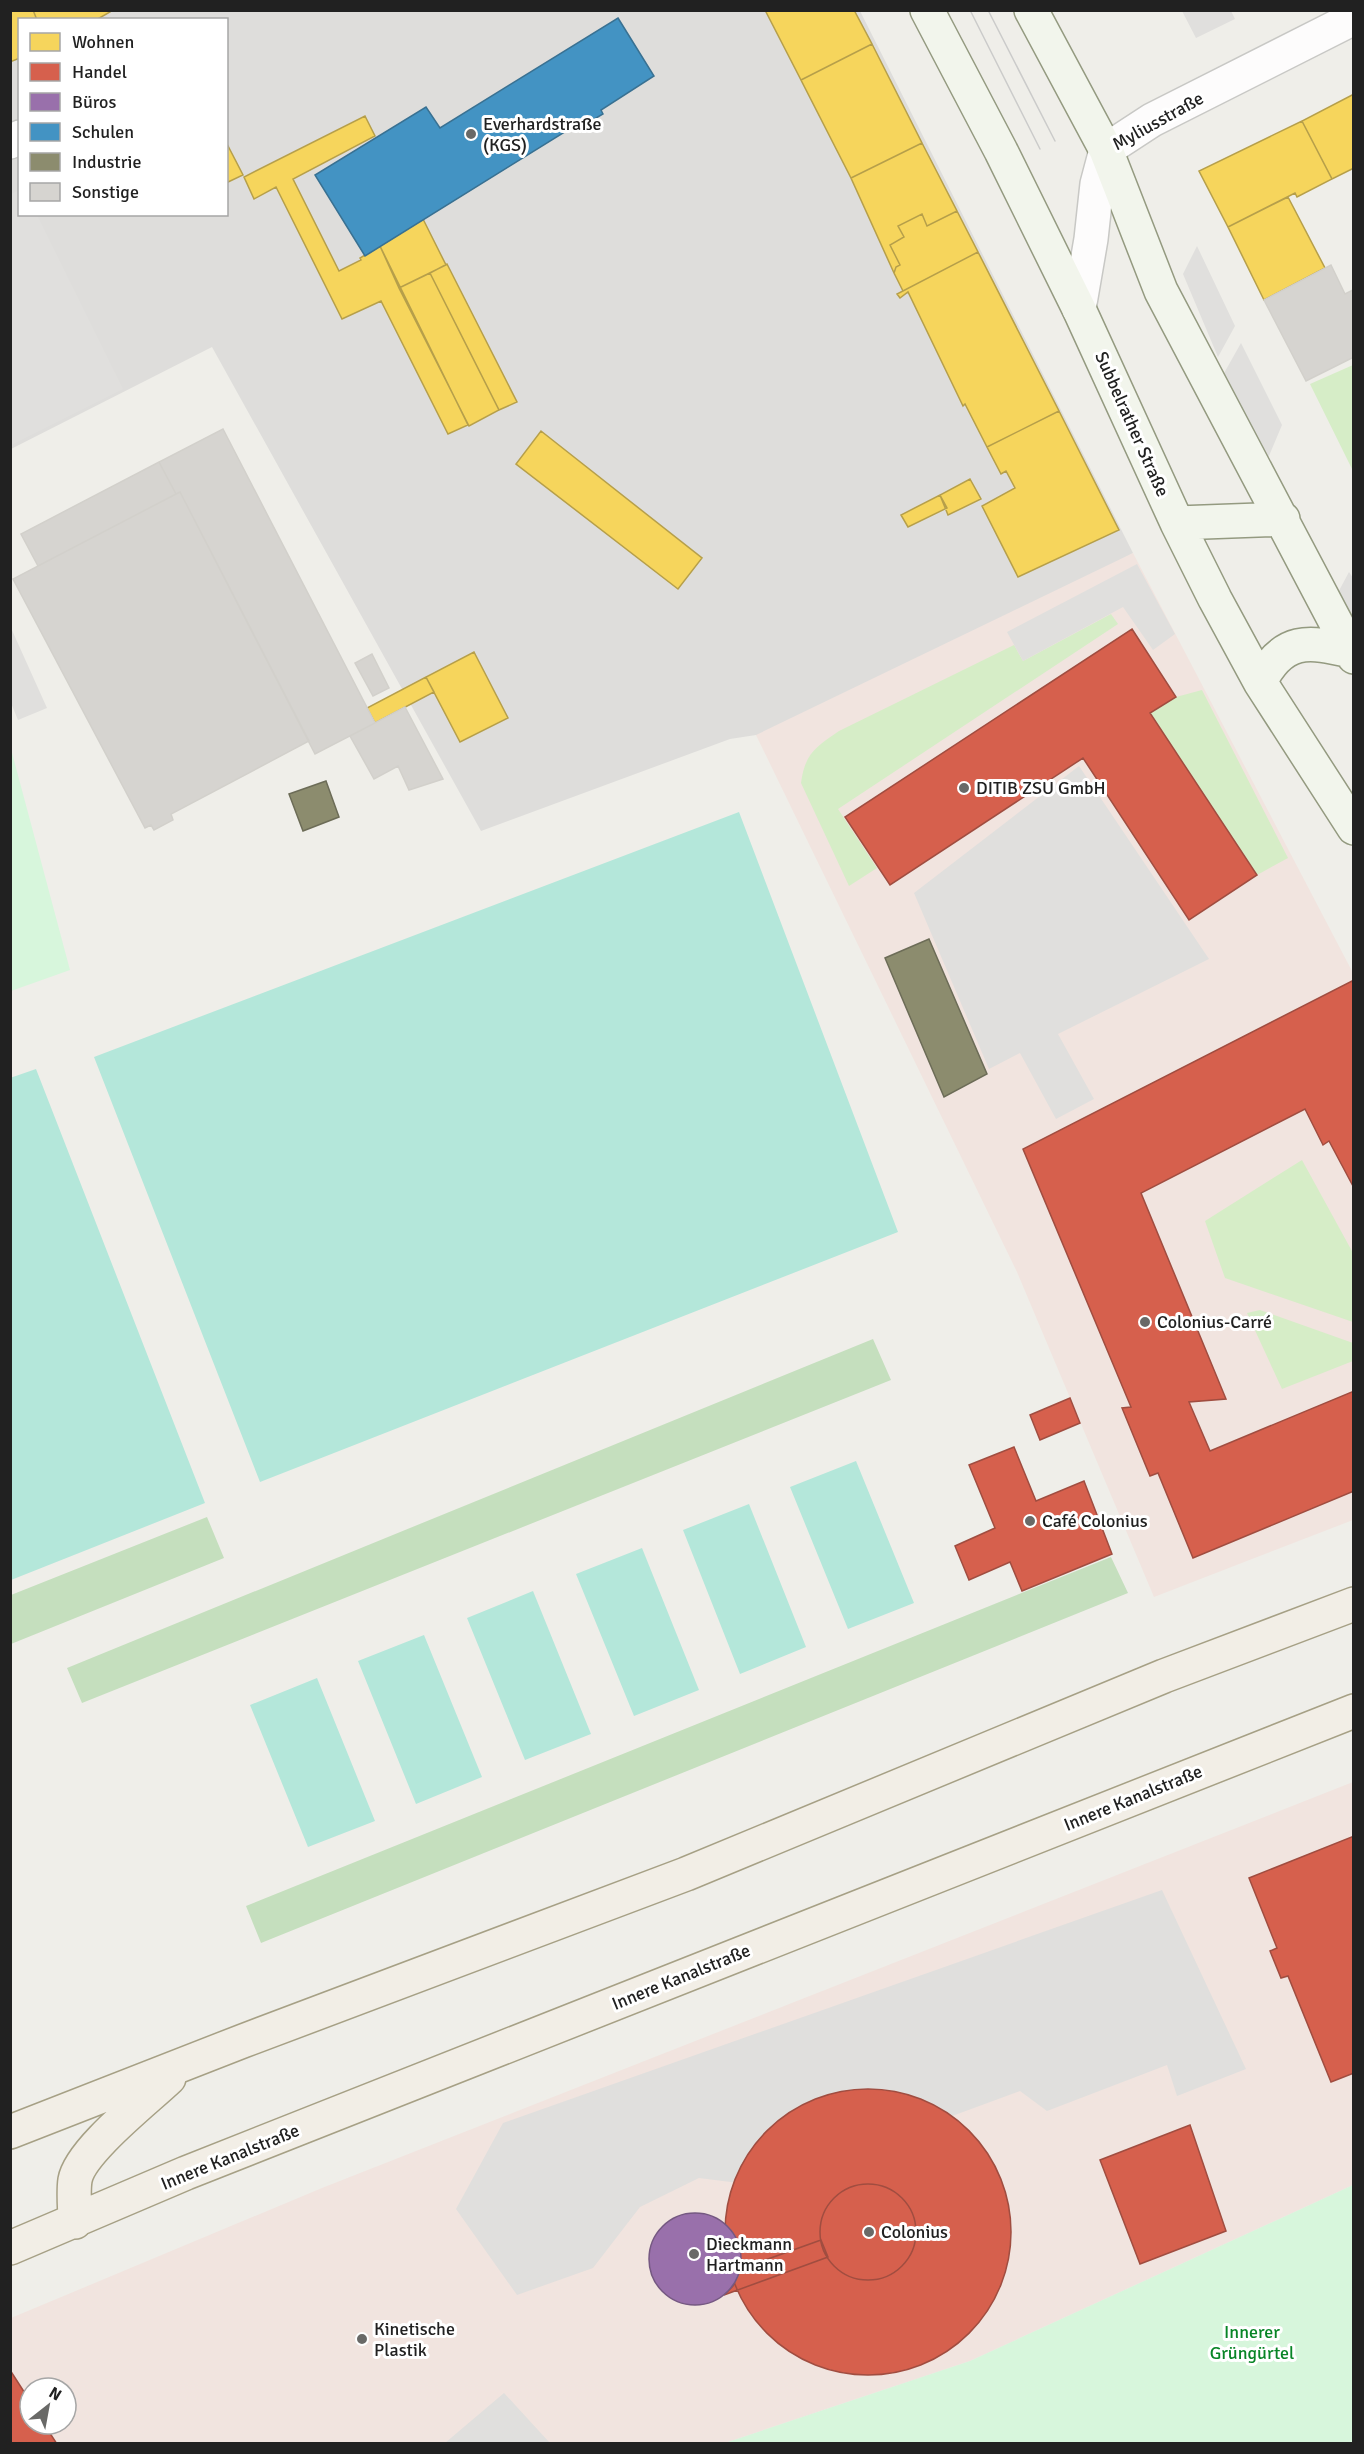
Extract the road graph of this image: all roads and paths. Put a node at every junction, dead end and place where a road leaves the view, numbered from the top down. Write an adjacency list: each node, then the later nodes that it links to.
1 (927, 10): 5 (main road, Subbelrather Straße)
2 (1031, 10): 4 (main road)
3 (1353, 18): 4 (street, Myliusstraße)
4 (1106, 150): 5 (street, Myliusstraße); 6 (main road)
5 (1079, 309): 7 (main road, Subbelrather Straße)
6 (1283, 519): 7 (main road); 8 (main road)
7 (1177, 523): 9 (main road, Subbelrather Straße)
8 (1352, 654): 9 (main road)
9 (1260, 682): 10 (main road, Subbelrather Straße)
10 (1353, 828)
11 (1353, 1604): 13 (main road)
12 (1353, 1711): 15 (main road, Innere Kanalstraße)
13 (181, 2067): 14 (main road); 15 (main road)
14 (10, 2132)
15 (75, 2222): 16 (main road, Innere Kanalstraße)
16 (10, 2248)

